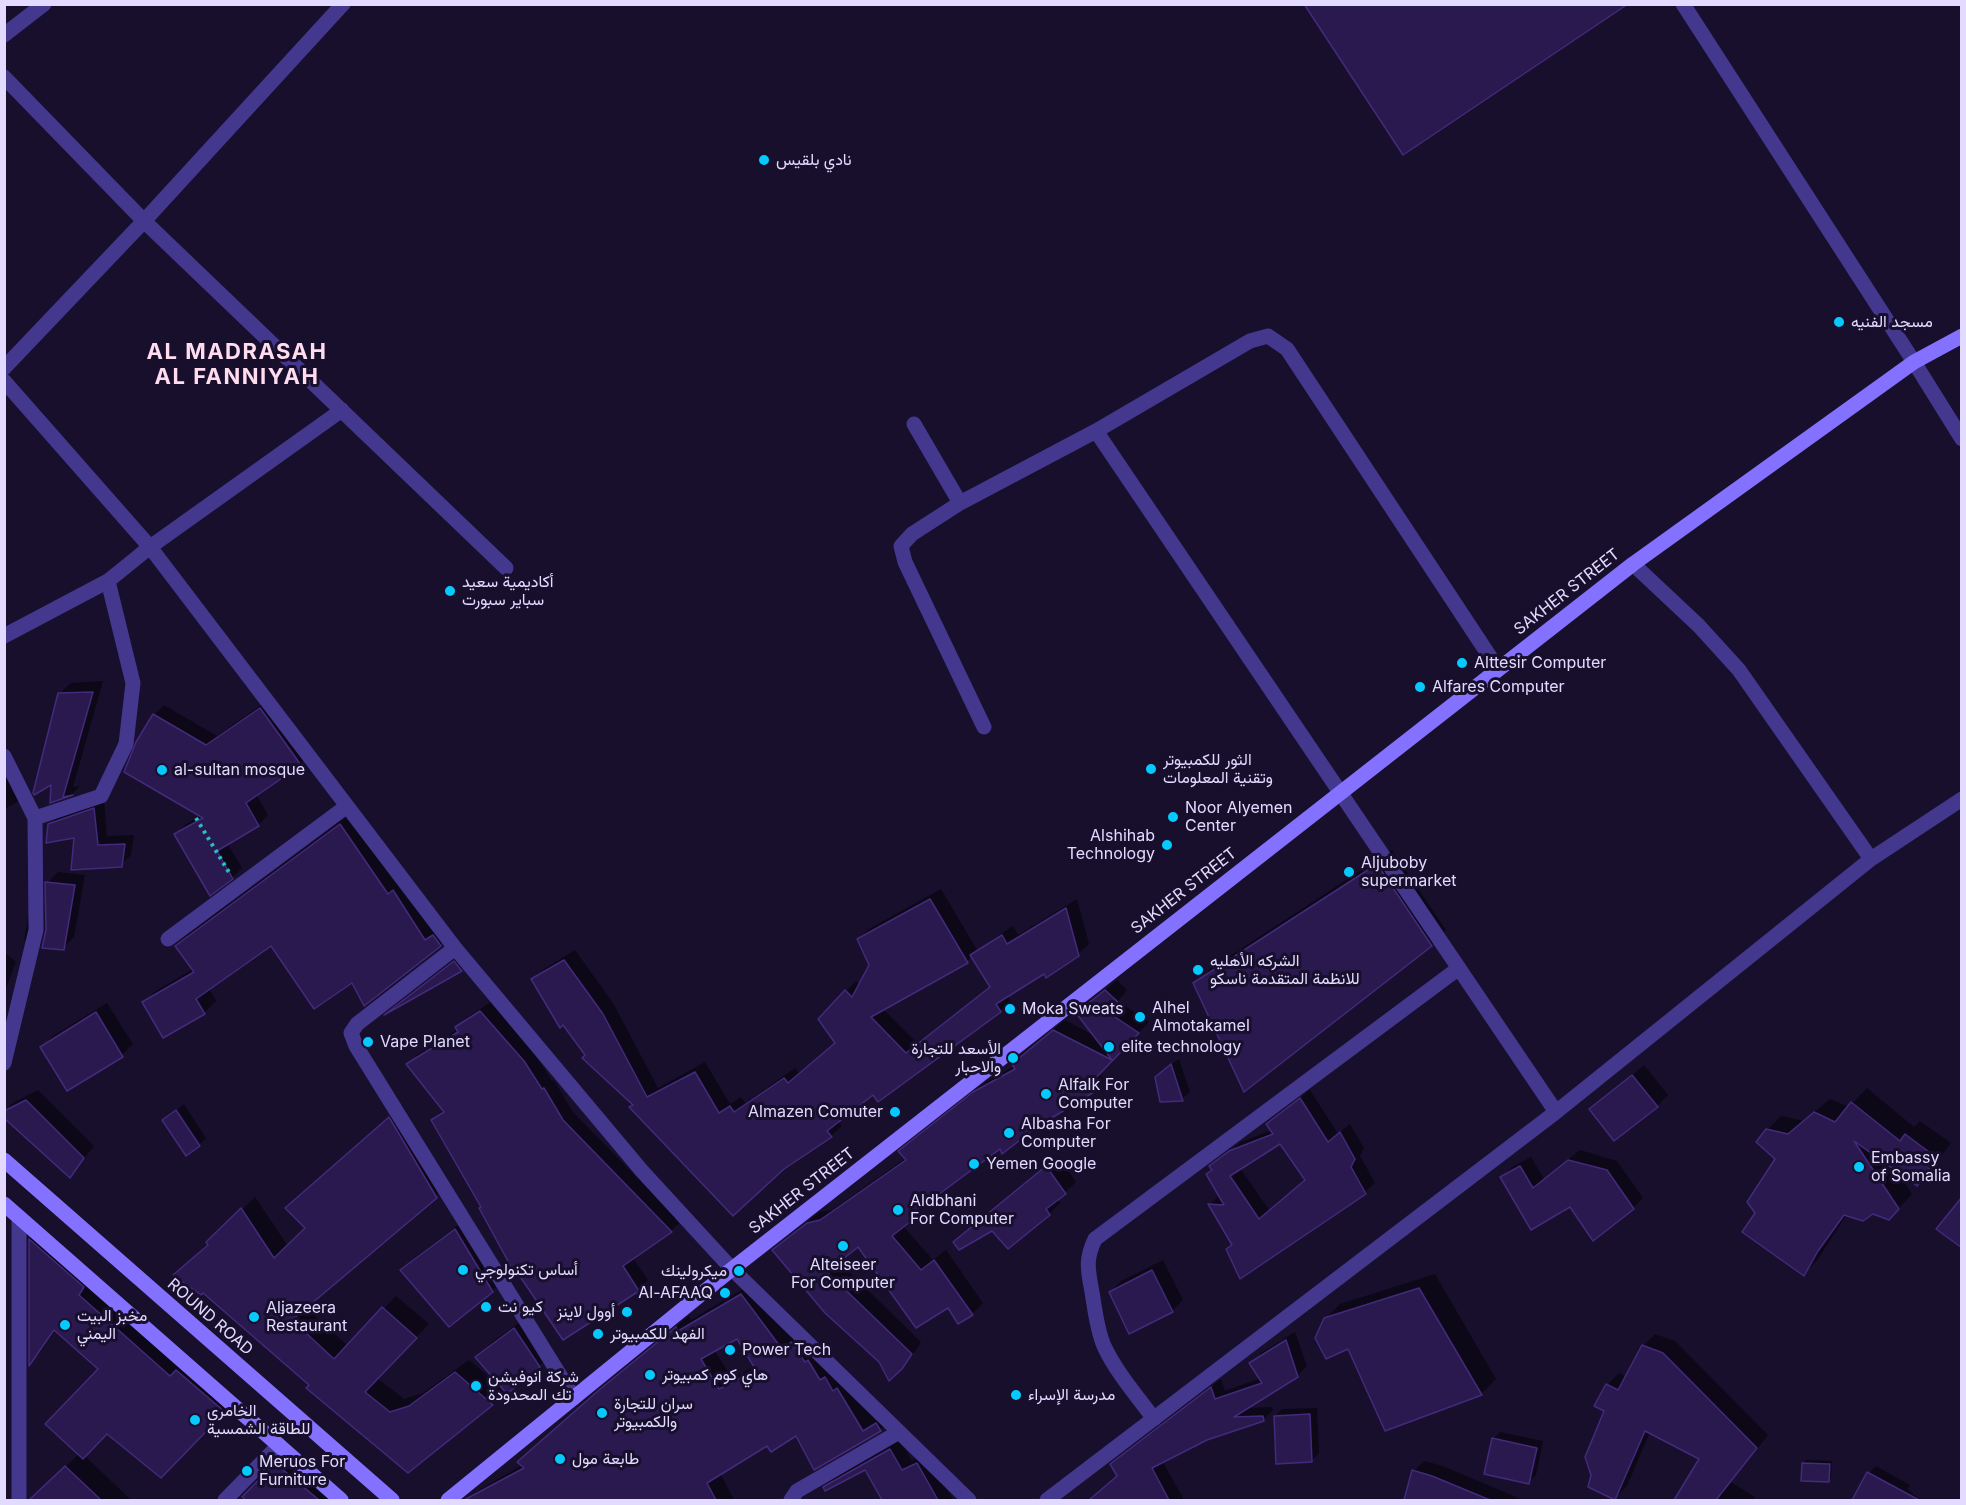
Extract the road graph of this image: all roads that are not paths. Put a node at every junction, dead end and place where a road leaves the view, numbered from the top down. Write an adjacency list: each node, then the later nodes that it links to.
1 (44, 4): 4 (street)
2 (343, 4): 6 (street)
3 (1683, 4): 8 (street)
4 (4, 35)
5 (4, 77): 6 (street)
6 (144, 221): 9 (street); 11 (street)
7 (1962, 336): 8 (street, SAKHER STREET)
8 (1914, 362): 14 (street); 17 (street, SAKHER STREET)
9 (4, 368)
10 (4, 381): 16 (street)
11 (342, 410): 16 (street); 18 (street)
12 (914, 424): 15 (street)
13 (1096, 431): 15 (street); 21 (street); 24 (street)
14 (1962, 439)
15 (960, 503): 22 (street)
16 (150, 547): 19 (street); 26 (street)
17 (1633, 564): 21 (street, SAKHER STREET); 28 (street)
18 (506, 568)
19 (108, 581): 20 (street); 27 (street)
20 (4, 636)
21 (1498, 669): 24 (street, SAKHER STREET)
22 (984, 727)
23 (4, 756): 27 (street)
24 (1340, 793): 31 (street); 37 (street, SAKHER STREET)
25 (1962, 799): 28 (street)
26 (347, 806): 29 (street); 30 (street)
27 (35, 818): 32 (street)
28 (1871, 859): 33 (street)
29 (168, 939)
30 (455, 948): 37 (street); 38 (street)
31 (1458, 968): 33 (street); 39 (street)
32 (4, 1063)
33 (1556, 1112): 39 (street)
34 (4, 1160): 45 (street, ROUND ROAD)
35 (4, 1204): 36 (street)
36 (19, 1217): 41 (street); 42 (street)
37 (732, 1269): 38 (street, SAKHER STREET); 40 (street)
38 (574, 1398): 46 (street, SAKHER STREET)
39 (1154, 1419): 49 (street)
40 (899, 1432): 47 (street); 48 (street)
41 (279, 1445): 43 (street); 44 (street)
42 (19, 1500)
43 (225, 1500)
44 (341, 1500)
45 (392, 1500)
46 (448, 1500)
47 (791, 1500)
48 (969, 1500)
49 (1047, 1500)

